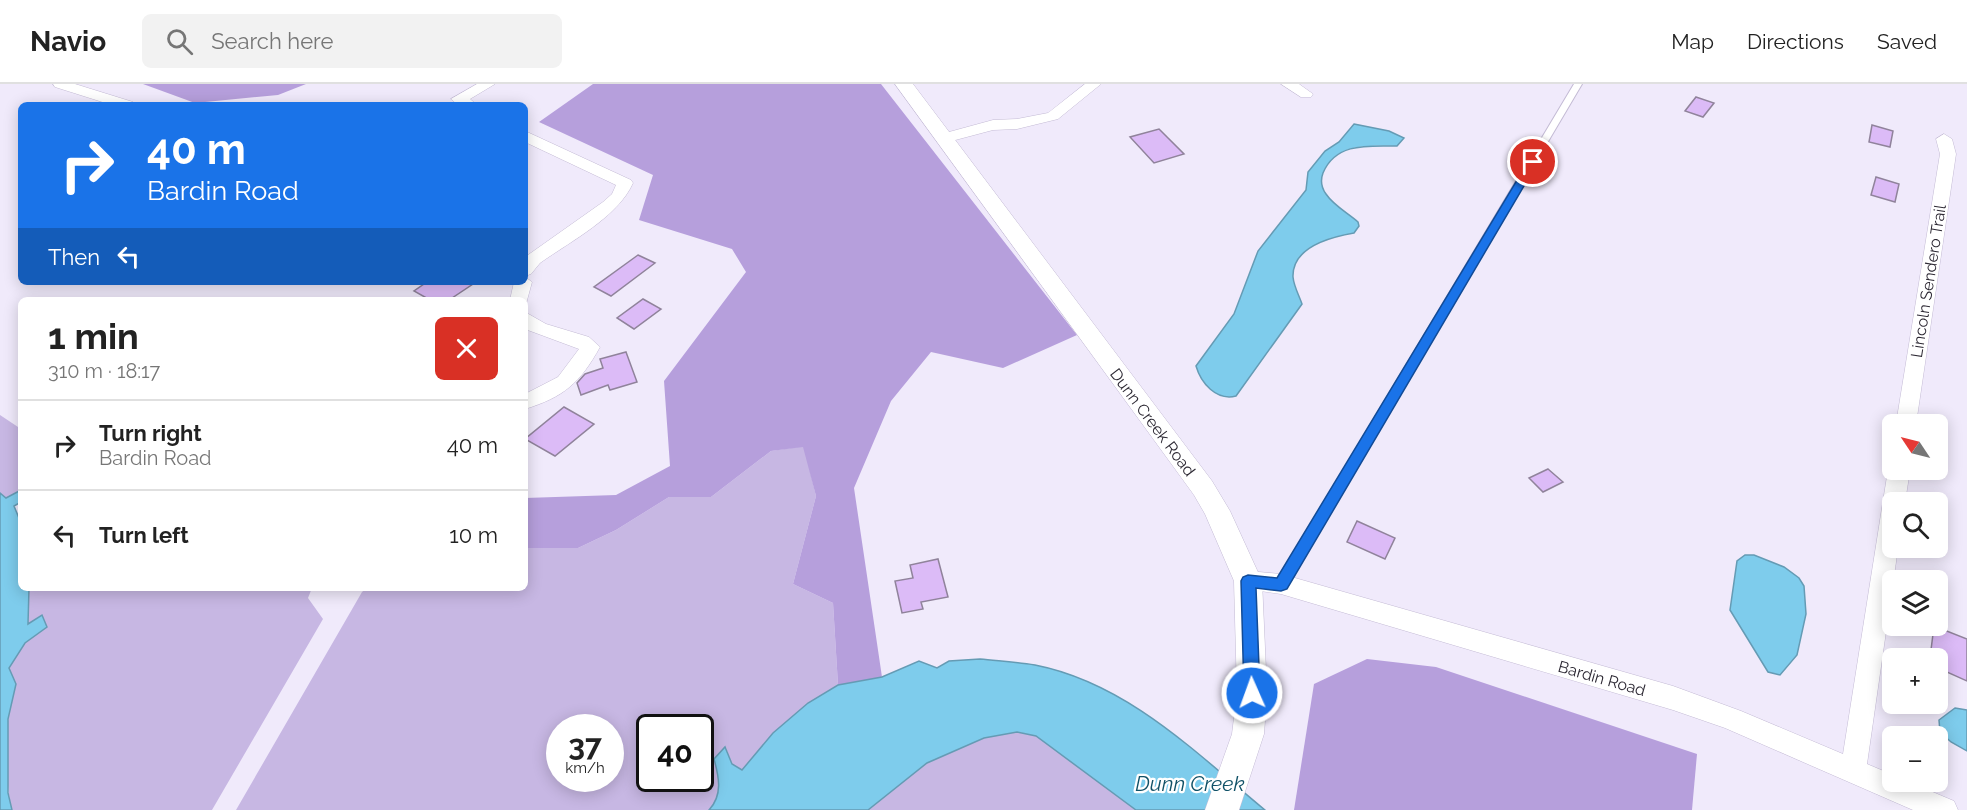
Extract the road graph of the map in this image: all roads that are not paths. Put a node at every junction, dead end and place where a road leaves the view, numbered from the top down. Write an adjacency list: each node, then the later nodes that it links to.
1 (60, 84): 8 (street)
2 (488, 84): 9 (street)
3 (904, 84): 11 (street, Dunn Creek Road)
4 (1094, 84): 11 (street)
5 (1288, 84): 7 (street)
6 (1578, 84): 19 (lane)
7 (1306, 94)
8 (118, 102)
9 (461, 102)
10 (528, 137): 13 (street)
11 (944, 138): 18 (street, Dunn Creek Road)
12 (1944, 139): 16 (street, Lincoln Sendero Trail)
13 (528, 266)
14 (528, 321): 15 (street)
15 (528, 401)
16 (1908, 414)
17 (1885, 558): 20 (street)
18 (1248, 581): 19 (street, Bardin Road); 21 (street, Dunn Creek Road)
19 (1281, 584): 20 (street, Bardin Road)
20 (1852, 771): 22 (street, Bardin Road)
21 (1222, 810)
22 (1944, 810)

